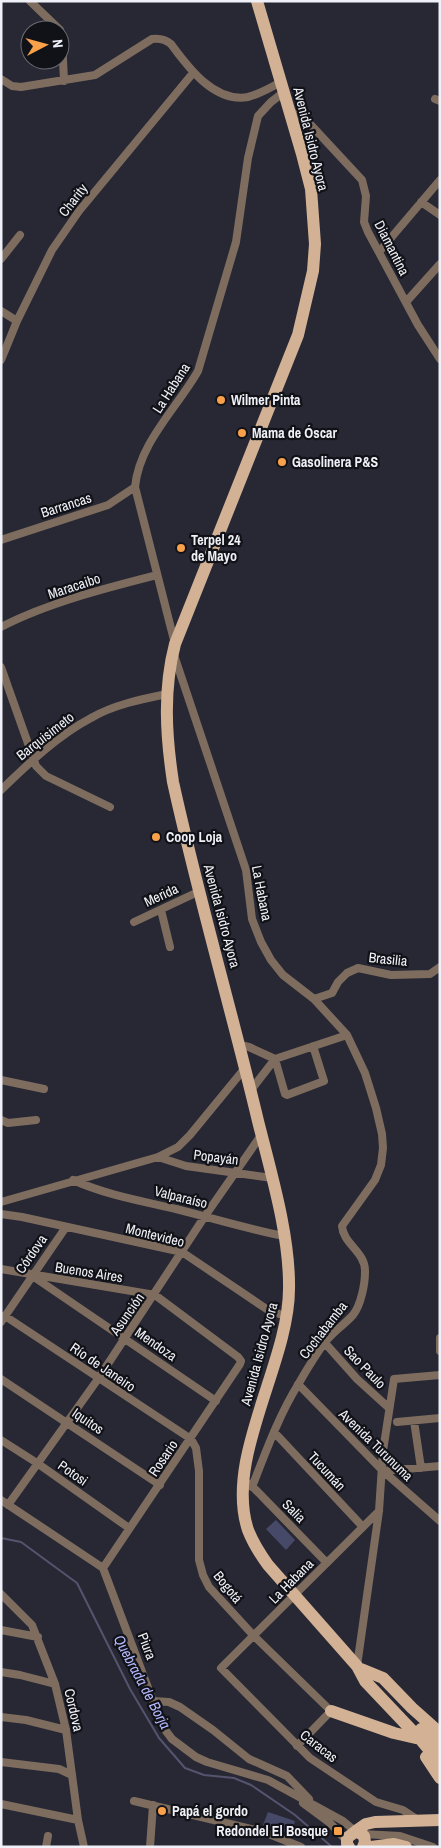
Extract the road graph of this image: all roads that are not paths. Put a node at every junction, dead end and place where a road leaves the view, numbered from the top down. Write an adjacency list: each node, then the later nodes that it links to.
1 (30, 1): 3 (street)
2 (257, 1): 8 (main road, Avenida Isidro Ayora)
3 (50, 20)
4 (63, 70): 7 (street)
5 (193, 73): 7 (street); 8 (street); 19 (street, Charity)
6 (1, 79): 7 (street)
7 (64, 81)
8 (282, 87): 9 (main road, Avenida Isidro Ayora); 22 (street, La Habana)
9 (289, 110): 14 (street, Diamantina); 26 (main road, Avenida Isidro Ayora)
10 (440, 180): 11 (street)
11 (421, 202): 12 (street); 14 (street)
12 (440, 214)
13 (20, 236): 15 (street)
14 (379, 252): 17 (street, Diamantina)
15 (1, 259)
16 (440, 264): 17 (street)
17 (406, 302): 20 (street, Diamantina)
18 (1, 311): 19 (street)
19 (17, 321): 21 (street, Charity)
20 (438, 354)
21 (1, 360)
22 (135, 487): 23 (street, Barrancas); 24 (street, La Habana)
23 (1, 540)
24 (157, 575): 25 (street, Maracaibo); 26 (street, La Habana)
25 (1, 627)
26 (174, 648): 28 (main road, Avenida Isidro Ayora); 39 (street, La Habana)
27 (1, 667): 29 (street)
28 (167, 694): 29 (street, Barquisimeto); 32 (main road, Avenida Isidro Ayora)
29 (33, 759): 30 (street, Barquisimeto); 31 (street)
30 (1, 790)
31 (110, 807)
32 (200, 891): 33 (street, Merida); 41 (main road, Avenida Isidro Ayora)
33 (161, 910): 34 (street, Merida); 35 (street)
34 (134, 922)
35 (170, 947)
36 (440, 967): 37 (street)
37 (430, 974): 38 (street, Brasilia); 39 (street, Brasilia)
38 (440, 974)
39 (314, 999): 40 (street, La Habana)
40 (347, 1035): 42 (street); 48 (street, La Habana)
41 (240, 1045): 43 (street); 44 (main road, Avenida Isidro Ayora)
42 (313, 1046): 43 (street); 43 (street)
43 (275, 1059): 47 (street)
44 (245, 1068): 47 (main road, Avenida Isidro Ayora); 52 (street)
45 (1, 1080): 46 (street)
46 (44, 1088)
47 (251, 1090): 51 (main road, Avenida Isidro Ayora)
48 (376, 1108): 69 (street, Cochabamba)
49 (1, 1120): 50 (street)
50 (36, 1120)
51 (262, 1134): 53 (street, Asunción); 54 (main road, Avenida Isidro Ayora)
52 (158, 1157): 53 (street, Popayán); 55 (street)
53 (235, 1172): 54 (street, Popayán); 58 (street, Asunción)
54 (272, 1178): 60 (main road, Avenida Isidro Ayora)
55 (73, 1180): 56 (street); 58 (street, Valparaíso)
56 (1, 1202)
57 (1, 1214): 59 (street, Montevideo)
58 (205, 1216): 60 (street, Valparaíso); 61 (street, Asunción)
59 (66, 1227): 61 (street, Montevideo); 63 (street, Córdova)
60 (284, 1236): 65 (main road, Avenida Isidro Ayora)
61 (182, 1252): 64 (street, Asunción); 65 (street, Montevideo)
62 (1, 1269): 63 (street, Buenos Aires)
63 (32, 1275): 64 (street, Buenos Aires); 66 (street, Córdova); 67 (street, Mendoza)
64 (155, 1295): 67 (street, Asunción); 71 (street, Buenos Aires)
65 (288, 1317): 89 (main road, Avenida Isidro Ayora)
66 (3, 1318): 74 (street, Río de Janeiro)
67 (125, 1338): 74 (street, Asunción); 76 (street, Mendoza)
68 (440, 1338): 70 (street)
69 (325, 1343): 75 (street, Cochabamba); 77 (street, Sao Paulo)
70 (440, 1351)
71 (240, 1361): 76 (street, Rosario)
72 (440, 1374): 77 (street)
73 (1, 1379): 80 (street, Iquitos)
74 (98, 1379): 80 (street, Asunción); 84 (street, Río de Janeiro)
75 (298, 1384): 82 (street, Cochabamba); 88 (street, Avenida Turunuma)
76 (216, 1401): 84 (street, Rosario)
77 (388, 1408): 88 (street)
78 (440, 1418): 79 (street)
79 (414, 1421): 81 (street); 87 (street)
80 (67, 1422): 85 (street, Asunción); 90 (street, Iquitos)
81 (397, 1422)
82 (274, 1432): 89 (street, Cochabamba); 94 (street, Tucumán)
83 (1, 1440): 85 (street, Potosi)
84 (191, 1440): 90 (street, Rosario); 101 (street, Bogotá)
85 (37, 1463): 91 (street, Asunción); 95 (street, Potosi)
86 (440, 1466): 87 (street)
87 (421, 1468): 88 (street)
88 (383, 1471): 92 (street); 93 (street, Avenida Turunuma)
89 (248, 1482): 96 (street, Salia); 99 (main road, Avenida Isidro Ayora)
90 (160, 1485): 95 (street, Rosario)
91 (4, 1503): 97 (street)
92 (379, 1511): 94 (street, La Habana); 104 (street)
93 (440, 1521)
94 (363, 1527): 96 (street, La Habana)
95 (129, 1528): 97 (street, Rosario)
96 (327, 1563): 99 (street, La Habana)
97 (103, 1568): 107 (street, Piura)
98 (1, 1594): 102 (street, Cordova)
99 (294, 1596): 101 (street, La Habana); 104 (main road, Avenida Isidro Ayora)
100 (1, 1630): 102 (street)
101 (254, 1636): 103 (street, La Habana); 108 (street, Bogotá)
102 (38, 1637): 106 (street, Cordova)
103 (221, 1668): 113 (street, Caracas)
104 (360, 1669): 111 (main road, Avenida Isidro Ayora); 112 (main road, Avenida Isidro Ayora); 114 (main road)
105 (1, 1672): 106 (street)
106 (55, 1684): 110 (street, Cordova)
107 (153, 1701): 119 (street, Piura); 122 (street)
108 (331, 1711): 112 (main road); 113 (street)
109 (1, 1718): 110 (street)
110 (66, 1730): 117 (street, Cordova)
111 (440, 1732)
112 (422, 1741): 116 (main road, Avenida Isidro Ayora); 118 (main road)
113 (297, 1746): 126 (street, Caracas)
114 (440, 1748)
115 (1, 1762): 117 (street)
116 (440, 1763)
117 (72, 1774): 124 (street, Cordova)
118 (440, 1778)
119 (274, 1784): 122 (street, Piura); 128 (street, Piura)
120 (134, 1801): 123 (street)
121 (1, 1804): 124 (street)
122 (314, 1804): 128 (street, Piura)
123 (153, 1805): 131 (street); 132 (street)
124 (78, 1820): 130 (street, Cordova)
125 (440, 1820): 126 (main road)
126 (420, 1821): 128 (main road)
127 (48, 1836): 129 (street)
128 (351, 1839): 133 (main road); 136 (street)
129 (46, 1847)
130 (84, 1847)
131 (150, 1847)
132 (301, 1847)
133 (364, 1847)
134 (371, 1847): 135 (main road)
135 (406, 1847)
136 (433, 1847)

